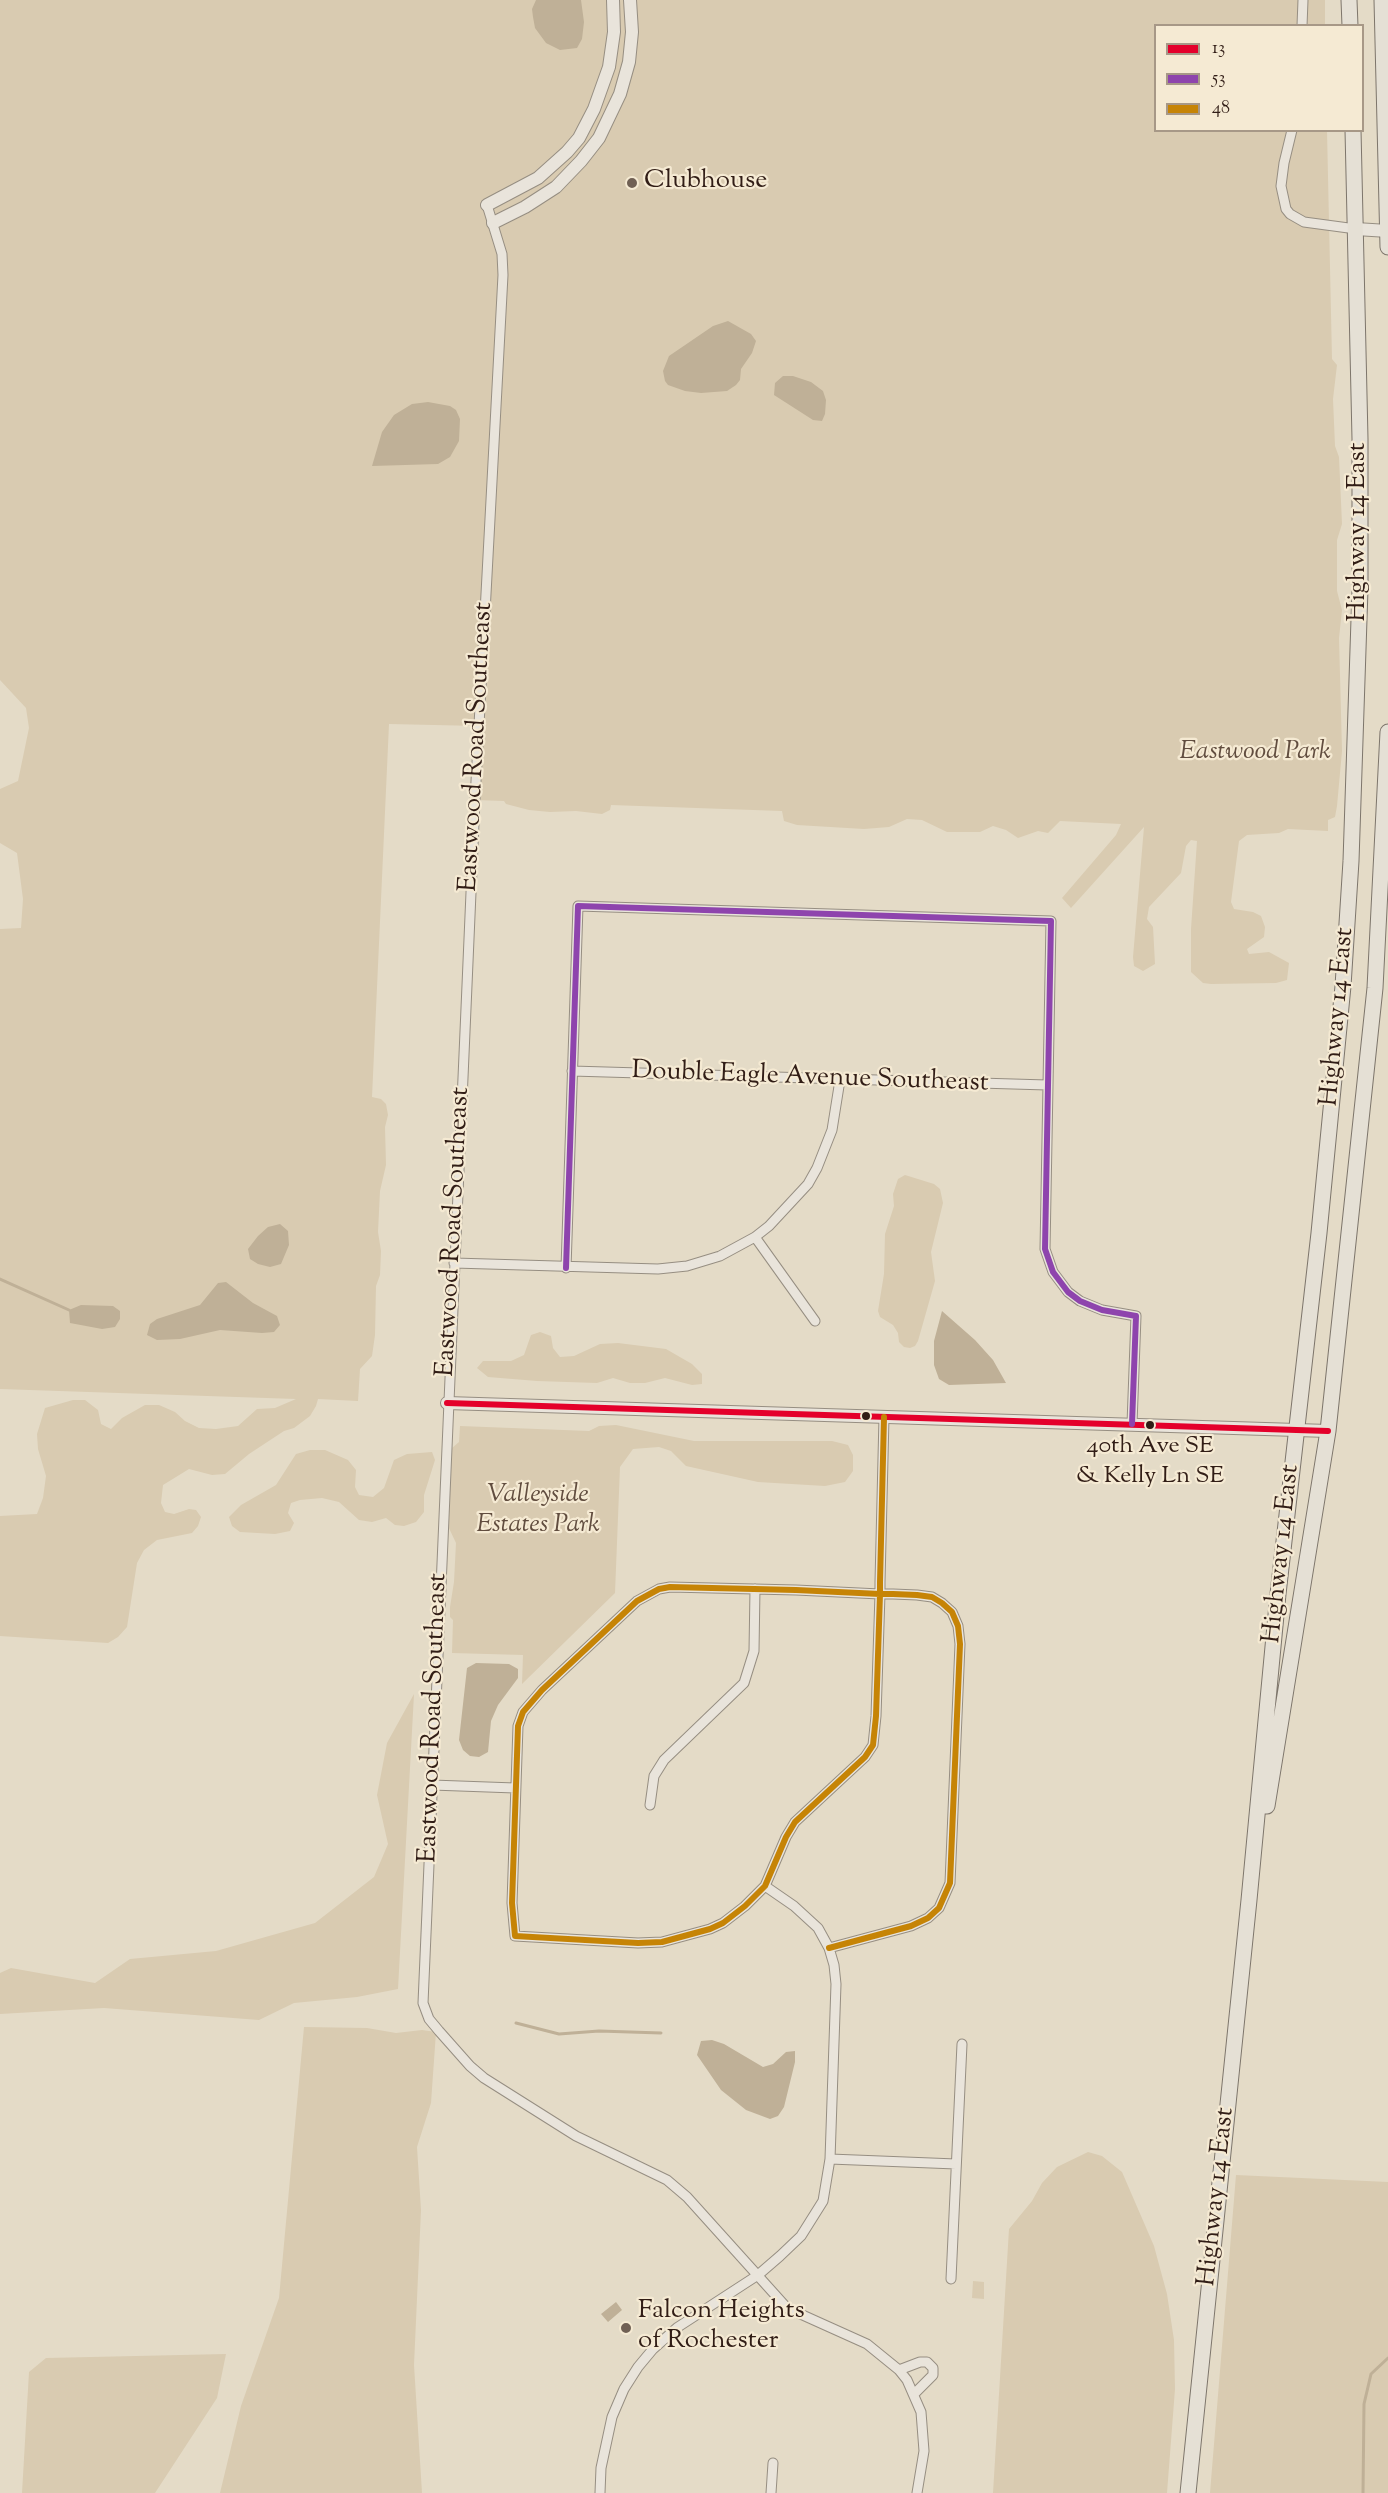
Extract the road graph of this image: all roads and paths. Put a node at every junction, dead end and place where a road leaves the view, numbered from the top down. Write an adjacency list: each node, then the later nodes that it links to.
1 (613, 0): 10 (street)
2 (630, 0): 11 (street)
3 (1303, 0): 6 (street)
4 (1349, 0): 7 (main road)
5 (1382, 0): 13 (main road)
6 (1302, 24)
7 (1350, 24)
8 (1292, 132): 12 (street)
9 (1353, 132): 12 (main road, Highway 14 East)
10 (487, 206): 11 (street, Eastwood Road Southeast)
11 (493, 223): 20 (street, Eastwood Road Southeast)
12 (1356, 229): 13 (street); 26 (main road, Highway 14 East)
13 (1388, 231): 14 (main road)
14 (1388, 247)
15 (1388, 732): 27 (main road, Highway 14 East)
16 (572, 1071): 17 (street, Double Eagle Avenue Southeast); 18 (street); 21 (street)
17 (840, 1080): 18 (street, Double Eagle Avenue Southeast); 19 (street)
18 (1047, 1085): 25 (street)
19 (755, 1237): 21 (street); 22 (street)
20 (454, 1263): 21 (street); 23 (street, Eastwood Road Southeast)
21 (566, 1268)
22 (815, 1321)
23 (447, 1403): 24 (street); 30 (street, Eastwood Road Southeast)
24 (884, 1417): 25 (street); 29 (street)
25 (1132, 1424): 26 (street)
26 (1296, 1430): 27 (street); 34 (main road, Highway 14 East)
27 (1328, 1431): 34 (main road, Highway 14 East)
28 (755, 1589): 29 (street); 31 (street); 32 (street)
29 (880, 1594): 33 (street); 35 (street)
30 (432, 1785): 31 (street); 39 (street, Eastwood Road Southeast)
31 (515, 1788): 33 (street)
32 (650, 1805)
33 (765, 1886): 35 (street)
34 (1249, 1900): 47 (main road, Highway 14 East)
35 (829, 1947): 37 (street)
36 (962, 2044): 38 (street)
37 (830, 2159): 38 (street); 39 (street)
38 (956, 2164): 40 (street)
39 (758, 2275): 41 (street, Eastwood Road Southeast); 44 (street)
40 (951, 2279)
41 (899, 2370): 42 (street, Eastwood Road Southeast); 42 (street)
42 (914, 2394): 46 (street, Eastwood Road Southeast)
43 (773, 2463): 45 (street)
44 (600, 2493)
45 (771, 2493)
46 (917, 2493)
47 (1188, 2493)

